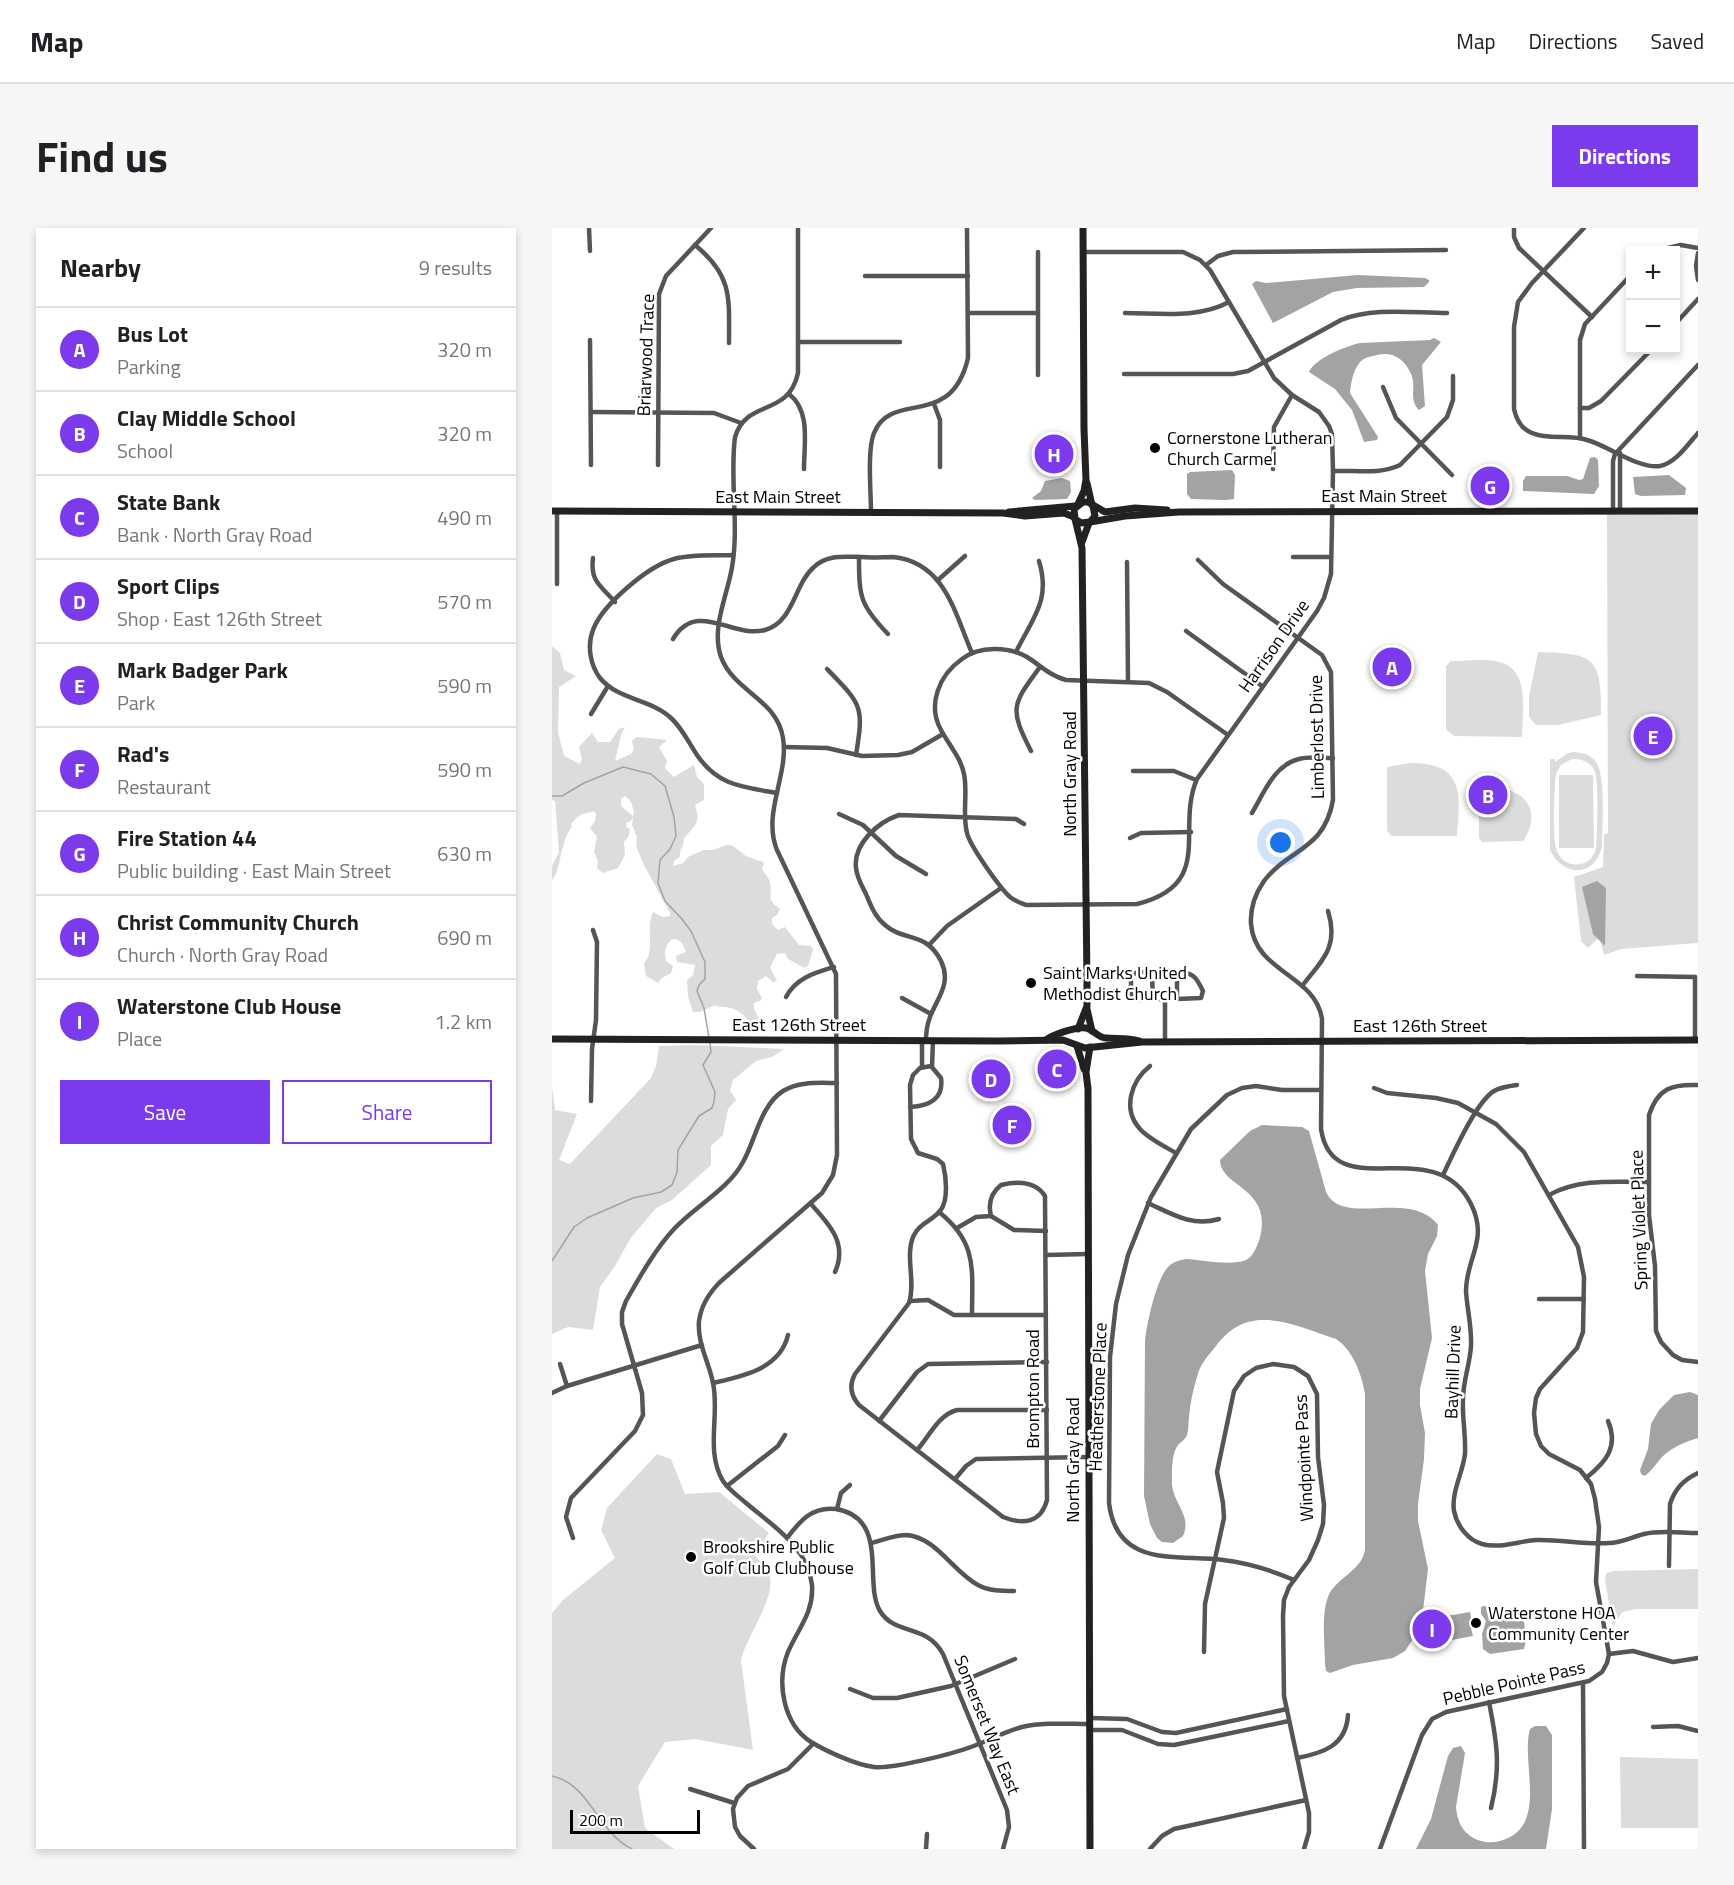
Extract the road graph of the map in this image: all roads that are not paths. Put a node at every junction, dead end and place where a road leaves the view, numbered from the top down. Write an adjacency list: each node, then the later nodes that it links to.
1 (589, 228): 12 (street)
2 (711, 228): 8 (street, Briarwood Trace)
3 (798, 228): 31 (street)
4 (967, 228): 19 (street)
5 (1083, 228): 14 (street)
6 (1514, 228): 17 (street)
7 (1584, 228): 17 (street)
8 (695, 244): 33 (street); 46 (street, Briarwood Trace)
9 (1676, 246): 10 (street)
10 (1698, 248)
11 (1446, 250): 16 (street)
12 (590, 251)
13 (1038, 252): 25 (street)
14 (1083, 252): 16 (street); 59 (street)
15 (1698, 253): 21 (street)
16 (1206, 265): 23 (street, Harrison Drive)
17 (1543, 272): 28 (street); 49 (street)
18 (865, 276): 19 (street)
19 (968, 276): 24 (street)
20 (1626, 280): 28 (street)
21 (1698, 280)
22 (1698, 299): 29 (street)
23 (1229, 302): 26 (street); 35 (street, Harrison Drive)
24 (968, 313): 25 (street); 43 (street)
25 (1038, 313): 38 (street)
26 (1125, 313)
27 (1447, 313): 35 (street)
28 (1592, 317): 44 (street)
29 (1680, 319)
30 (590, 340): 45 (street)
31 (798, 342): 32 (street); 41 (street)
32 (900, 342)
33 (729, 344)
34 (1647, 354): 44 (street)
35 (1264, 363): 37 (street); 42 (street, Harrison Drive)
36 (1698, 365): 51 (street)
37 (1124, 374)
38 (1038, 375)
39 (1453, 376): 50 (street)
40 (1383, 387): 50 (street)
41 (789, 394): 47 (street); 55 (street)
42 (1292, 395): 56 (street); 57 (street, Harrison Drive)
43 (934, 404): 54 (street); 66 (street)
44 (1580, 408): 49 (street)
45 (591, 412): 46 (street); 52 (street)
46 (658, 412): 47 (street); 53 (street, Briarwood Trace)
47 (741, 423): 63 (street)
48 (1698, 434): 51 (street)
49 (1580, 438): 51 (street)
50 (1420, 444): 57 (street); 58 (street)
51 (1619, 451): 64 (street)
52 (591, 465)
53 (658, 465)
54 (940, 467)
55 (804, 469)
56 (1273, 469)
57 (1333, 471): 68 (street, Harrison Drive)
58 (1452, 475)
59 (1086, 480): 60 (street); 61 (street)
60 (1077, 505): 61 (street); 69 (street, East Main Street); 70 (street)
61 (1093, 506): 67 (street, East Main Street); 71 (street)
62 (555, 511): 63 (street, East Main Street); 83 (street)
63 (734, 511): 66 (street, East Main Street); 73 (street)
64 (1617, 511): 65 (street, East Main Street); 68 (street, East Main Street)
65 (1698, 511)
66 (871, 512): 69 (street, East Main Street)
67 (1179, 512): 68 (street, East Main Street); 71 (street, East Main Street)
68 (1332, 512): 77 (street, Harrison Drive)
69 (1004, 513): 70 (street, East Main Street)
70 (1075, 518): 71 (street); 72 (street, North Gray Road)
71 (1089, 522): 72 (street, North Gray Road)
72 (1082, 542): 94 (street, North Gray Road)
73 (733, 555): 84 (street); 85 (street)
74 (965, 556): 82 (street)
75 (859, 557): 82 (street); 85 (street); 87 (street)
76 (1293, 557): 77 (street)
77 (1331, 557): 88 (street, Harrison Drive)
78 (593, 558): 84 (street)
79 (1198, 560): 88 (street, Limberlost Drive)
80 (1039, 561): 90 (street)
81 (1127, 562): 95 (street)
82 (938, 580): 91 (street)
83 (556, 584)
84 (615, 602): 96 (street)
85 (719, 623): 89 (street); 101 (street)
86 (1186, 631): 97 (street)
87 (888, 634)
88 (1298, 638): 97 (street, Harrison Drive); 104 (street, Limberlost Drive)
89 (673, 639)
90 (1016, 652): 91 (street); 92 (street)
91 (972, 653): 99 (street)
92 (1040, 666): 94 (street); 102 (street)
93 (827, 669): 103 (street)
94 (1084, 681): 95 (street); 117 (street, North Gray Road)
95 (1128, 681): 100 (street)
96 (608, 686): 98 (street); 107 (street)
97 (1262, 686): 100 (street, Harrison Drive)
98 (591, 714)
99 (943, 734): 103 (street); 110 (street)
100 (1228, 735): 106 (street, Harrison Drive)
101 (784, 747): 103 (street); 107 (street)
102 (1031, 752)
103 (856, 755)
104 (1333, 758): 108 (street); 124 (street, Limberlost Drive)
105 (1133, 771): 106 (street)
106 (1196, 780): 113 (street, Harrison Drive)
107 (777, 793): 121 (street)
108 (1252, 813)
109 (839, 814): 112 (street)
110 (966, 818): 111 (street); 112 (street); 116 (street)
111 (1024, 824)
112 (871, 832): 115 (street); 120 (street)
113 (1191, 832): 114 (street); 117 (street, Harrison Drive)
114 (1130, 838)
115 (926, 874)
116 (1001, 888): 117 (street, Harrison Drive); 120 (street)
117 (1086, 904): 130 (street, North Gray Road)
118 (1328, 911): 124 (street)
119 (593, 930): 135 (street)
120 (929, 945): 131 (street)
121 (834, 967): 125 (street); 136 (street)
122 (1637, 975): 123 (street)
123 (1696, 977): 139 (street)
124 (1302, 986): 140 (street, Limberlost Drive)
125 (786, 997)
126 (902, 998): 131 (street)
127 (1153, 999): 127 (street); 128 (street)
128 (1165, 999): 129 (street); 142 (street)
129 (1177, 999): 129 (street)
130 (1087, 1006): 132 (street, North Gray Road); 133 (street, North Gray Road)
131 (931, 1014): 137 (street)
132 (1078, 1029): 133 (street); 138 (street, East 126th Street); 143 (street)
133 (1093, 1032): 141 (street, East 126th Street); 144 (street)
134 (552, 1039): 135 (street, East 126th Street)
135 (593, 1039): 136 (street, East 126th Street); 154 (street)
136 (837, 1040): 137 (street, East 126th Street); 149 (street)
137 (927, 1040): 138 (street, East 126th Street); 146 (street); 147 (street)
138 (1046, 1040): 143 (street, East 126th Street)
139 (1697, 1040): 140 (street, East 126th Street)
140 (1322, 1041): 142 (street, East 126th Street); 153 (street, Bayhill Drive)
141 (1142, 1042): 142 (street, East 126th Street); 144 (street, East 126th Street)
142 (1165, 1042)
143 (1077, 1046): 144 (street); 148 (street, North Gray Road)
144 (1090, 1046): 148 (street, North Gray Road)
145 (1150, 1066): 157 (street)
146 (922, 1067): 147 (street); 155 (street)
147 (932, 1067): 155 (street)
148 (1086, 1072): 168 (street, North Gray Road)
149 (837, 1083): 162 (street); 181 (street)
150 (1698, 1084): 159 (street, Spring Violet Place)
151 (1517, 1085): 156 (street)
152 (1374, 1088): 156 (street)
153 (1321, 1090): 157 (street, Heatherstone Place); 158 (street, Bayhill Drive)
154 (591, 1101)
155 (910, 1107): 163 (street)
156 (1476, 1112): 158 (street); 160 (street)
157 (1176, 1153): 161 (street, Heatherstone Place)
158 (1443, 1175): 203 (street, Bayhill Drive)
159 (1649, 1182): 160 (street); 179 (street, Spring Violet Place)
160 (1549, 1195): 172 (street)
161 (1148, 1203): 165 (street); 204 (street, Heatherstone Place)
162 (811, 1204): 170 (street); 177 (street)
163 (939, 1212): 166 (street); 173 (street)
164 (991, 1216): 166 (street); 167 (street); 167 (street, Brompton Road)
165 (1219, 1219)
166 (957, 1228): 174 (street)
167 (1046, 1231): 169 (street, Brompton Road)
168 (1088, 1254): 169 (street); 191 (street, North Gray Road)
169 (1046, 1255): 175 (street, Brompton Road)
170 (835, 1272)
171 (1539, 1299): 172 (street)
172 (1584, 1299): 193 (street)
173 (910, 1301): 174 (street); 186 (street, Brompton Road)
174 (972, 1315): 175 (street)
175 (1046, 1315): 178 (street, Brompton Road)
176 (788, 1335): 182 (street)
177 (702, 1345): 181 (street); 182 (street)
178 (1047, 1362): 185 (street, Brompton Road); 186 (street)
179 (1698, 1362)
180 (560, 1364): 183 (street)
181 (634, 1366): 183 (street); 200 (street)
182 (713, 1383): 196 (street)
183 (567, 1386): 184 (street)
184 (552, 1393)
185 (1047, 1410): 189 (street); 190 (street, Brompton Road)
186 (879, 1421): 189 (street, Brompton Road)
187 (1608, 1421): 193 (street)
188 (785, 1435): 196 (street)
189 (916, 1450): 194 (street, Brompton Road)
190 (1047, 1457): 191 (street); 194 (street); 194 (street, Brompton Road)
191 (1088, 1457): 219 (street, North Gray Road)
192 (1698, 1473): 198 (street)
193 (1586, 1478): 203 (street, Pebble Pointe Pass)
194 (955, 1479)
195 (850, 1485): 197 (street)
196 (727, 1486): 201 (street)
197 (837, 1509): 201 (street); 202 (street, Somerset Way East)
198 (1669, 1533): 199 (street, Bayhill Drive); 203 (street, Bayhill Drive); 205 (street)
199 (1698, 1533)
200 (573, 1538)
201 (787, 1538): 224 (street)
202 (871, 1543): 207 (street); 213 (street, Somerset Way East)
203 (1598, 1543): 209 (street, Pebble Pointe Pass)
204 (1215, 1559): 206 (street, Heatherstone Place); 206 (street, Windpointe Pass); 208 (street)
205 (1669, 1566)
206 (1294, 1580): 216 (street, Windpointe Pass)
207 (1014, 1591)
208 (1204, 1653)
209 (1609, 1654): 210 (street); 212 (street, Pebble Pointe Pass)
210 (1698, 1658)
211 (1015, 1659): 213 (street)
212 (1583, 1683): 215 (street, Pebble Pointe Pass); 239 (street)
213 (955, 1684): 214 (street); 225 (street, Somerset Way East)
214 (850, 1689)
215 (1489, 1702): 230 (street); 238 (street, Pebble Pointe Pass)
216 (1287, 1709): 218 (street, Windpointe Pass); 220 (street)
217 (1348, 1716): 226 (street)
218 (1289, 1721): 223 (street); 226 (street, Windpointe Pass)
219 (1090, 1724): 220 (street); 223 (street); 225 (street); 235 (street, North Gray Road)
220 (1147, 1726): 223 (street)
221 (1653, 1727): 222 (street)
222 (1698, 1731)
223 (1142, 1737)
224 (813, 1743): 225 (street); 229 (street)
225 (980, 1744): 234 (street, Somerset Way East)
226 (1297, 1758): 228 (street, Windpointe Pass)
227 (690, 1789): 229 (street)
228 (1306, 1800): 236 (street); 237 (street, Windpointe Pass)
229 (734, 1803): 232 (street)
230 (1491, 1808)
231 (927, 1834): 233 (street)
232 (754, 1849)
233 (926, 1849)
234 (1003, 1849)
235 (1090, 1849)
236 (1150, 1849)
237 (1304, 1849)
238 (1380, 1849)
239 (1584, 1849)

